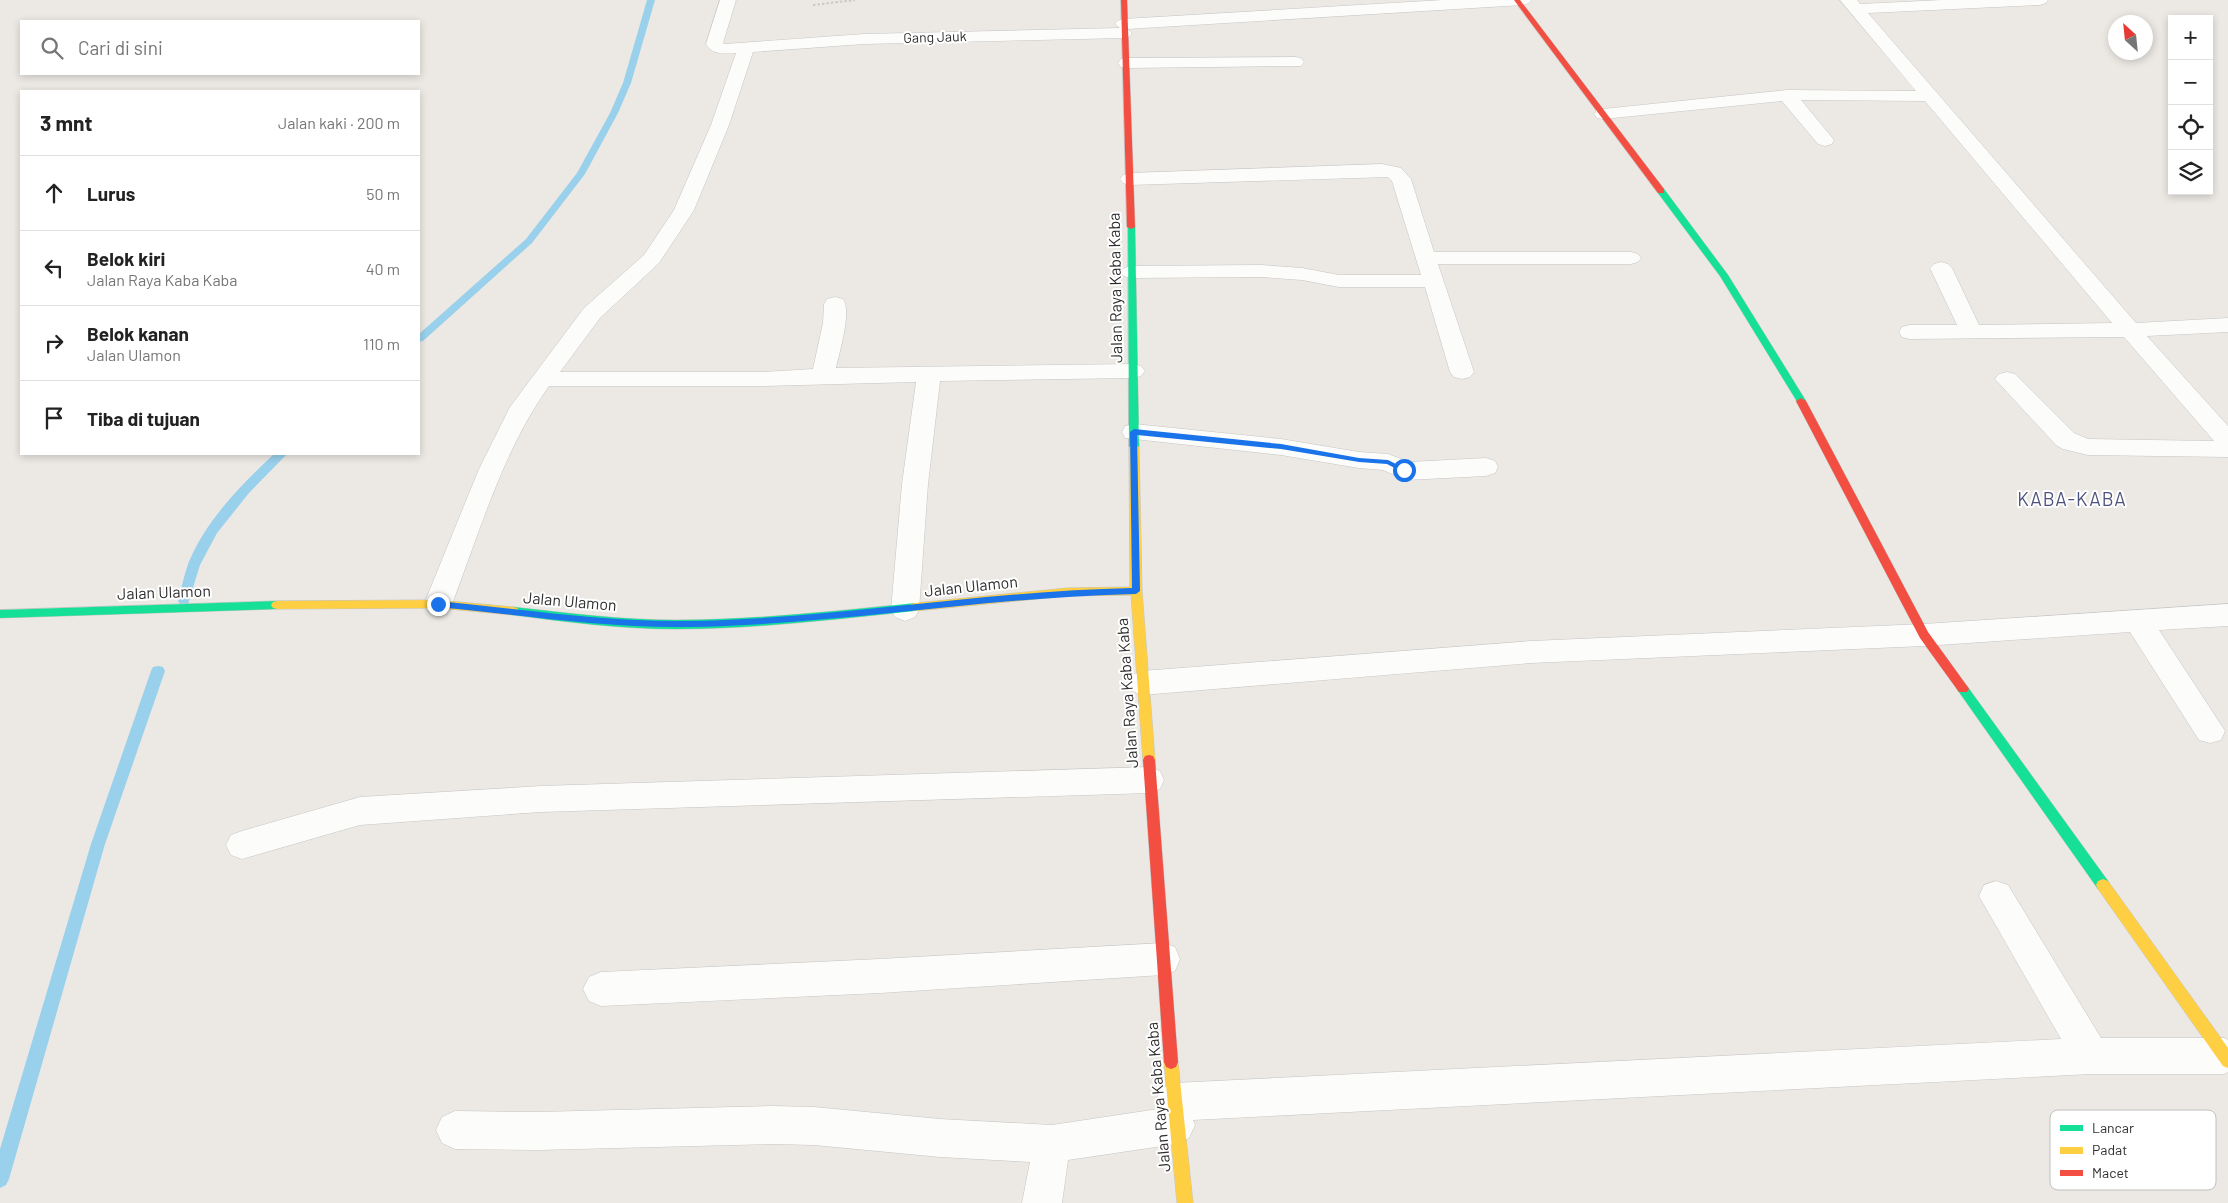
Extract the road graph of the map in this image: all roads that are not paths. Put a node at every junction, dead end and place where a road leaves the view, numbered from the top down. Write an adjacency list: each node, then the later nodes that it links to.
1 (728, 0): 8 (street, Gang Jauk)
2 (1124, 0): 7 (street, Jalan Raya Kaba Kaba)
3 (1516, 0): 4 (street, Gang Jauk); 7 (street, Gang Jauk); 13 (street)
4 (1524, 0)
5 (2040, 0): 6 (street)
6 (1852, 5): 12 (street)
7 (1124, 28): 8 (street, Gang Jauk); 10 (street, Jalan Raya Kaba Kaba)
8 (746, 48): 30 (street)
9 (1295, 62): 10 (street)
10 (1127, 63): 15 (street, Jalan Raya Kaba Kaba)
11 (1787, 95): 12 (street); 13 (street); 14 (street)
12 (1929, 96): 24 (street)
13 (1602, 114): 42 (street)
14 (1825, 140)
15 (1130, 179): 16 (street); 19 (street, Jalan Raya Kaba Kaba)
16 (1425, 258): 17 (street); 20 (street)
17 (1631, 258)
18 (1941, 268): 23 (street)
19 (1131, 272): 20 (street); 26 (street, Jalan Raya Kaba Kaba)
20 (1433, 281): 27 (street)
21 (835, 304): 29 (street)
22 (2228, 325): 24 (street)
23 (1971, 330): 24 (street); 25 (street)
24 (2130, 330): 33 (street)
25 (1910, 332)
26 (1132, 371): 28 (street); 32 (street, Jalan Raya Kaba Kaba)
27 (1462, 372)
28 (929, 374): 29 (street); 38 (street)
29 (824, 376): 30 (street)
30 (543, 379): 37 (street)
31 (2007, 379): 34 (street)
32 (1134, 432): 35 (street); 36 (street, Jalan Raya Kaba Kaba)
33 (2228, 441)
34 (2228, 449)
35 (1486, 467)
36 (1136, 591): 38 (street, Jalan Ulamon); 43 (street, Jalan Raya Kaba Kaba)
37 (438, 604): 38 (street, Jalan Ulamon); 39 (street, Jalan Ulamon)
38 (905, 610)
39 (0, 614)
40 (2228, 615): 41 (street)
41 (2137, 620): 42 (street); 44 (street)
42 (1924, 635): 43 (street); 51 (street)
43 (1142, 684): 45 (street, Jalan Raya Kaba Kaba)
44 (2210, 731)
45 (1149, 780): 46 (street); 48 (street, Jalan Raya Kaba Kaba)
46 (242, 845)
47 (1996, 896): 50 (street)
48 (1163, 959): 49 (street); 52 (street, Jalan Raya Kaba Kaba)
49 (601, 988)
50 (2091, 1056): 51 (street); 52 (street)
51 (2227, 1057)
52 (1175, 1114): 54 (street); 56 (street, Jalan Raya Kaba Kaba)
53 (455, 1130): 54 (street)
54 (1052, 1144): 55 (street)
55 (1042, 1203)
56 (1184, 1203)

